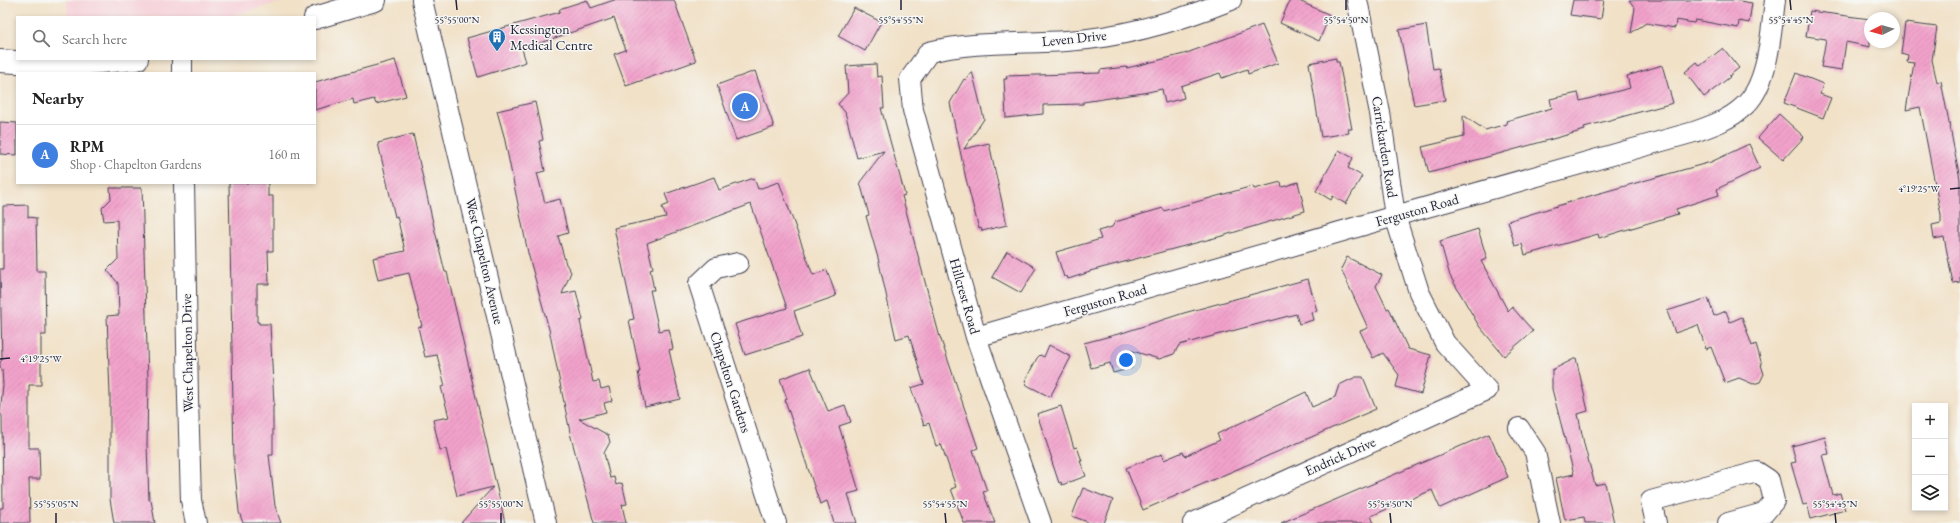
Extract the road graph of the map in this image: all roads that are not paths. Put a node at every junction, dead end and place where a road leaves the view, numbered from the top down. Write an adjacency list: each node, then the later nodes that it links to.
1 (375, 0): 6 (main road)
2 (422, 0): 19 (street, West Chapelton Avenue)
3 (1231, 0): 10 (street, Leven Drive)
4 (1357, 0): 13 (street, Carrickarden Road)
5 (1775, 0): 13 (street, Ferguston Road)
6 (316, 18)
7 (125, 60): 9 (main road)
8 (182, 60): 11 (street)
9 (0, 61)
10 (919, 66): 15 (street, Hillcrest Road)
11 (182, 72)
12 (184, 184): 18 (street, West Chapelton Drive)
13 (1396, 216): 15 (street, Ferguston Road); 16 (street, Carrickarden Road)
14 (738, 263): 20 (street, Chapelton Gardens)
15 (976, 337): 21 (street, Hillcrest Road)
16 (1487, 390): 22 (street, Endrick Drive)
17 (1519, 428): 23 (street)
18 (196, 523)
19 (546, 523)
20 (776, 523)
21 (1041, 523)
22 (1193, 523)
23 (1550, 523)
24 (1656, 523): 25 (street)
25 (1728, 523)

